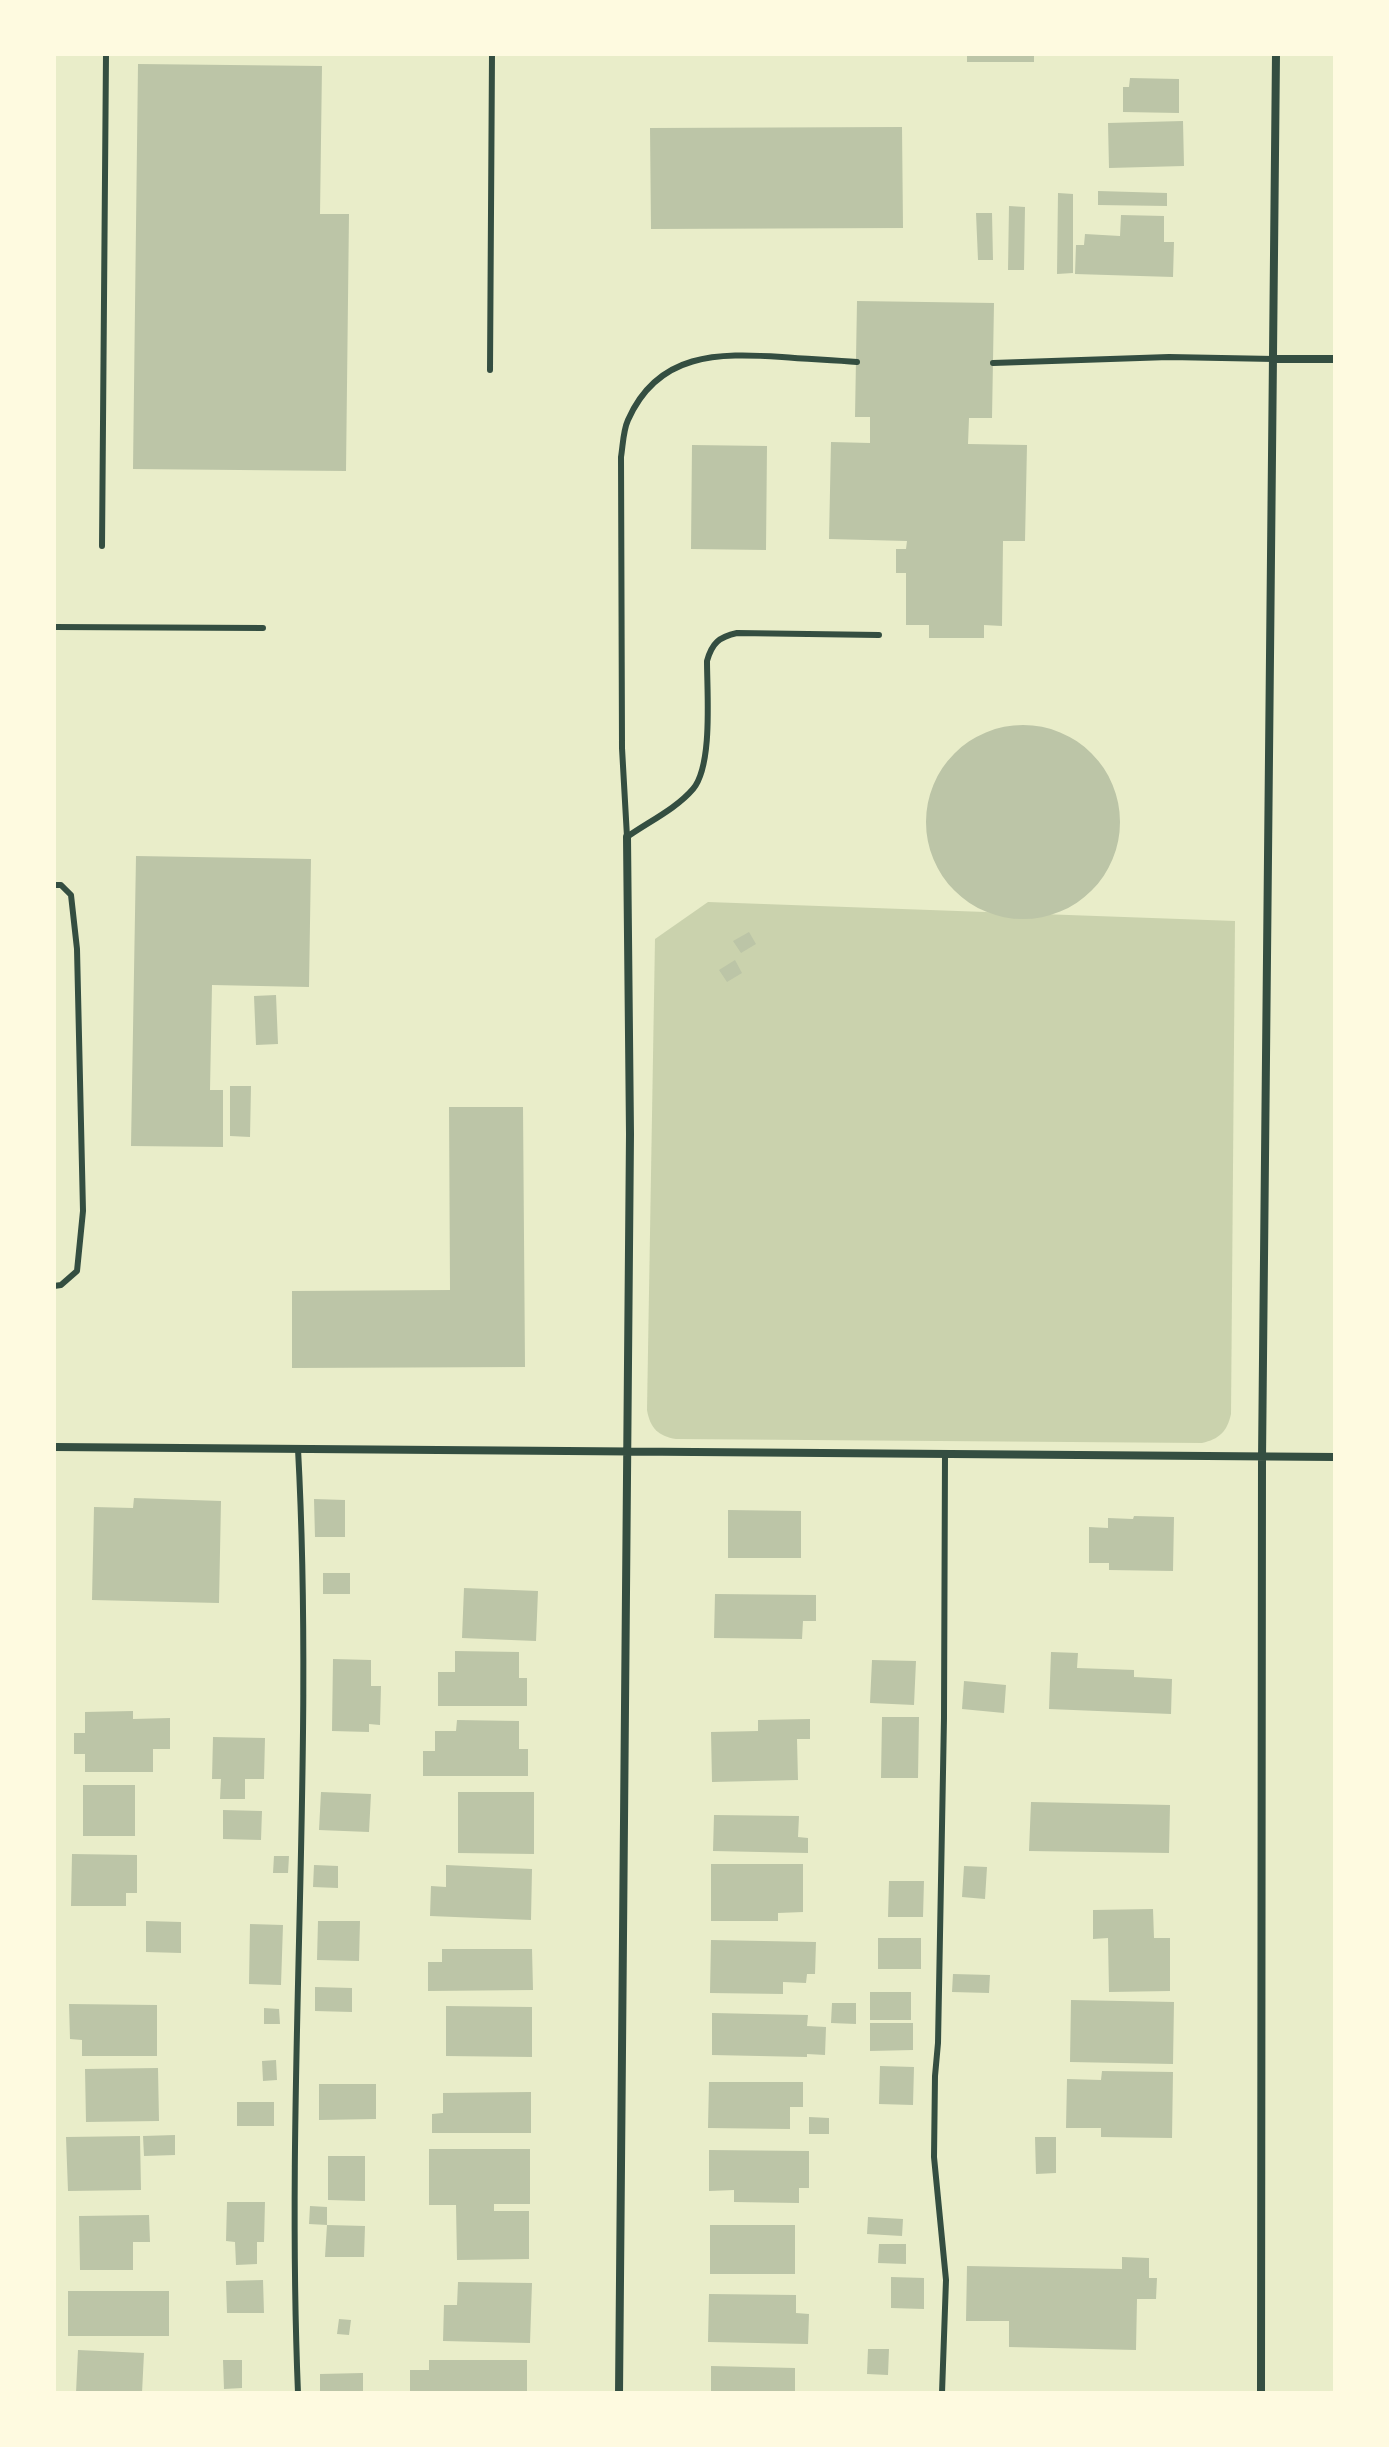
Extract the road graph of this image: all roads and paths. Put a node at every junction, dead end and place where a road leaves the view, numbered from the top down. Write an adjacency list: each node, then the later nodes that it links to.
1 (106, 54): 9 (lane)
2 (492, 54): 8 (lane)
3 (1276, 54): 4 (street)
4 (1274, 359): 5 (street); 7 (lane); 20 (street)
5 (1335, 359)
6 (857, 362): 13 (lane)
7 (993, 363)
8 (490, 370)
9 (102, 546)
10 (54, 627): 11 (lane)
11 (263, 628)
12 (879, 635): 13 (lane)
13 (627, 837): 18 (street)
14 (54, 885): 15 (lane)
15 (54, 1286)
16 (54, 1447): 17 (street)
17 (298, 1449): 18 (street); 22 (lane)
18 (627, 1452): 19 (street); 23 (street)
19 (945, 1454): 20 (street); 24 (lane)
20 (1262, 1457): 21 (street); 25 (street)
21 (1335, 1457)
22 (298, 2393)
23 (619, 2393)
24 (942, 2393)
25 (1261, 2393)

